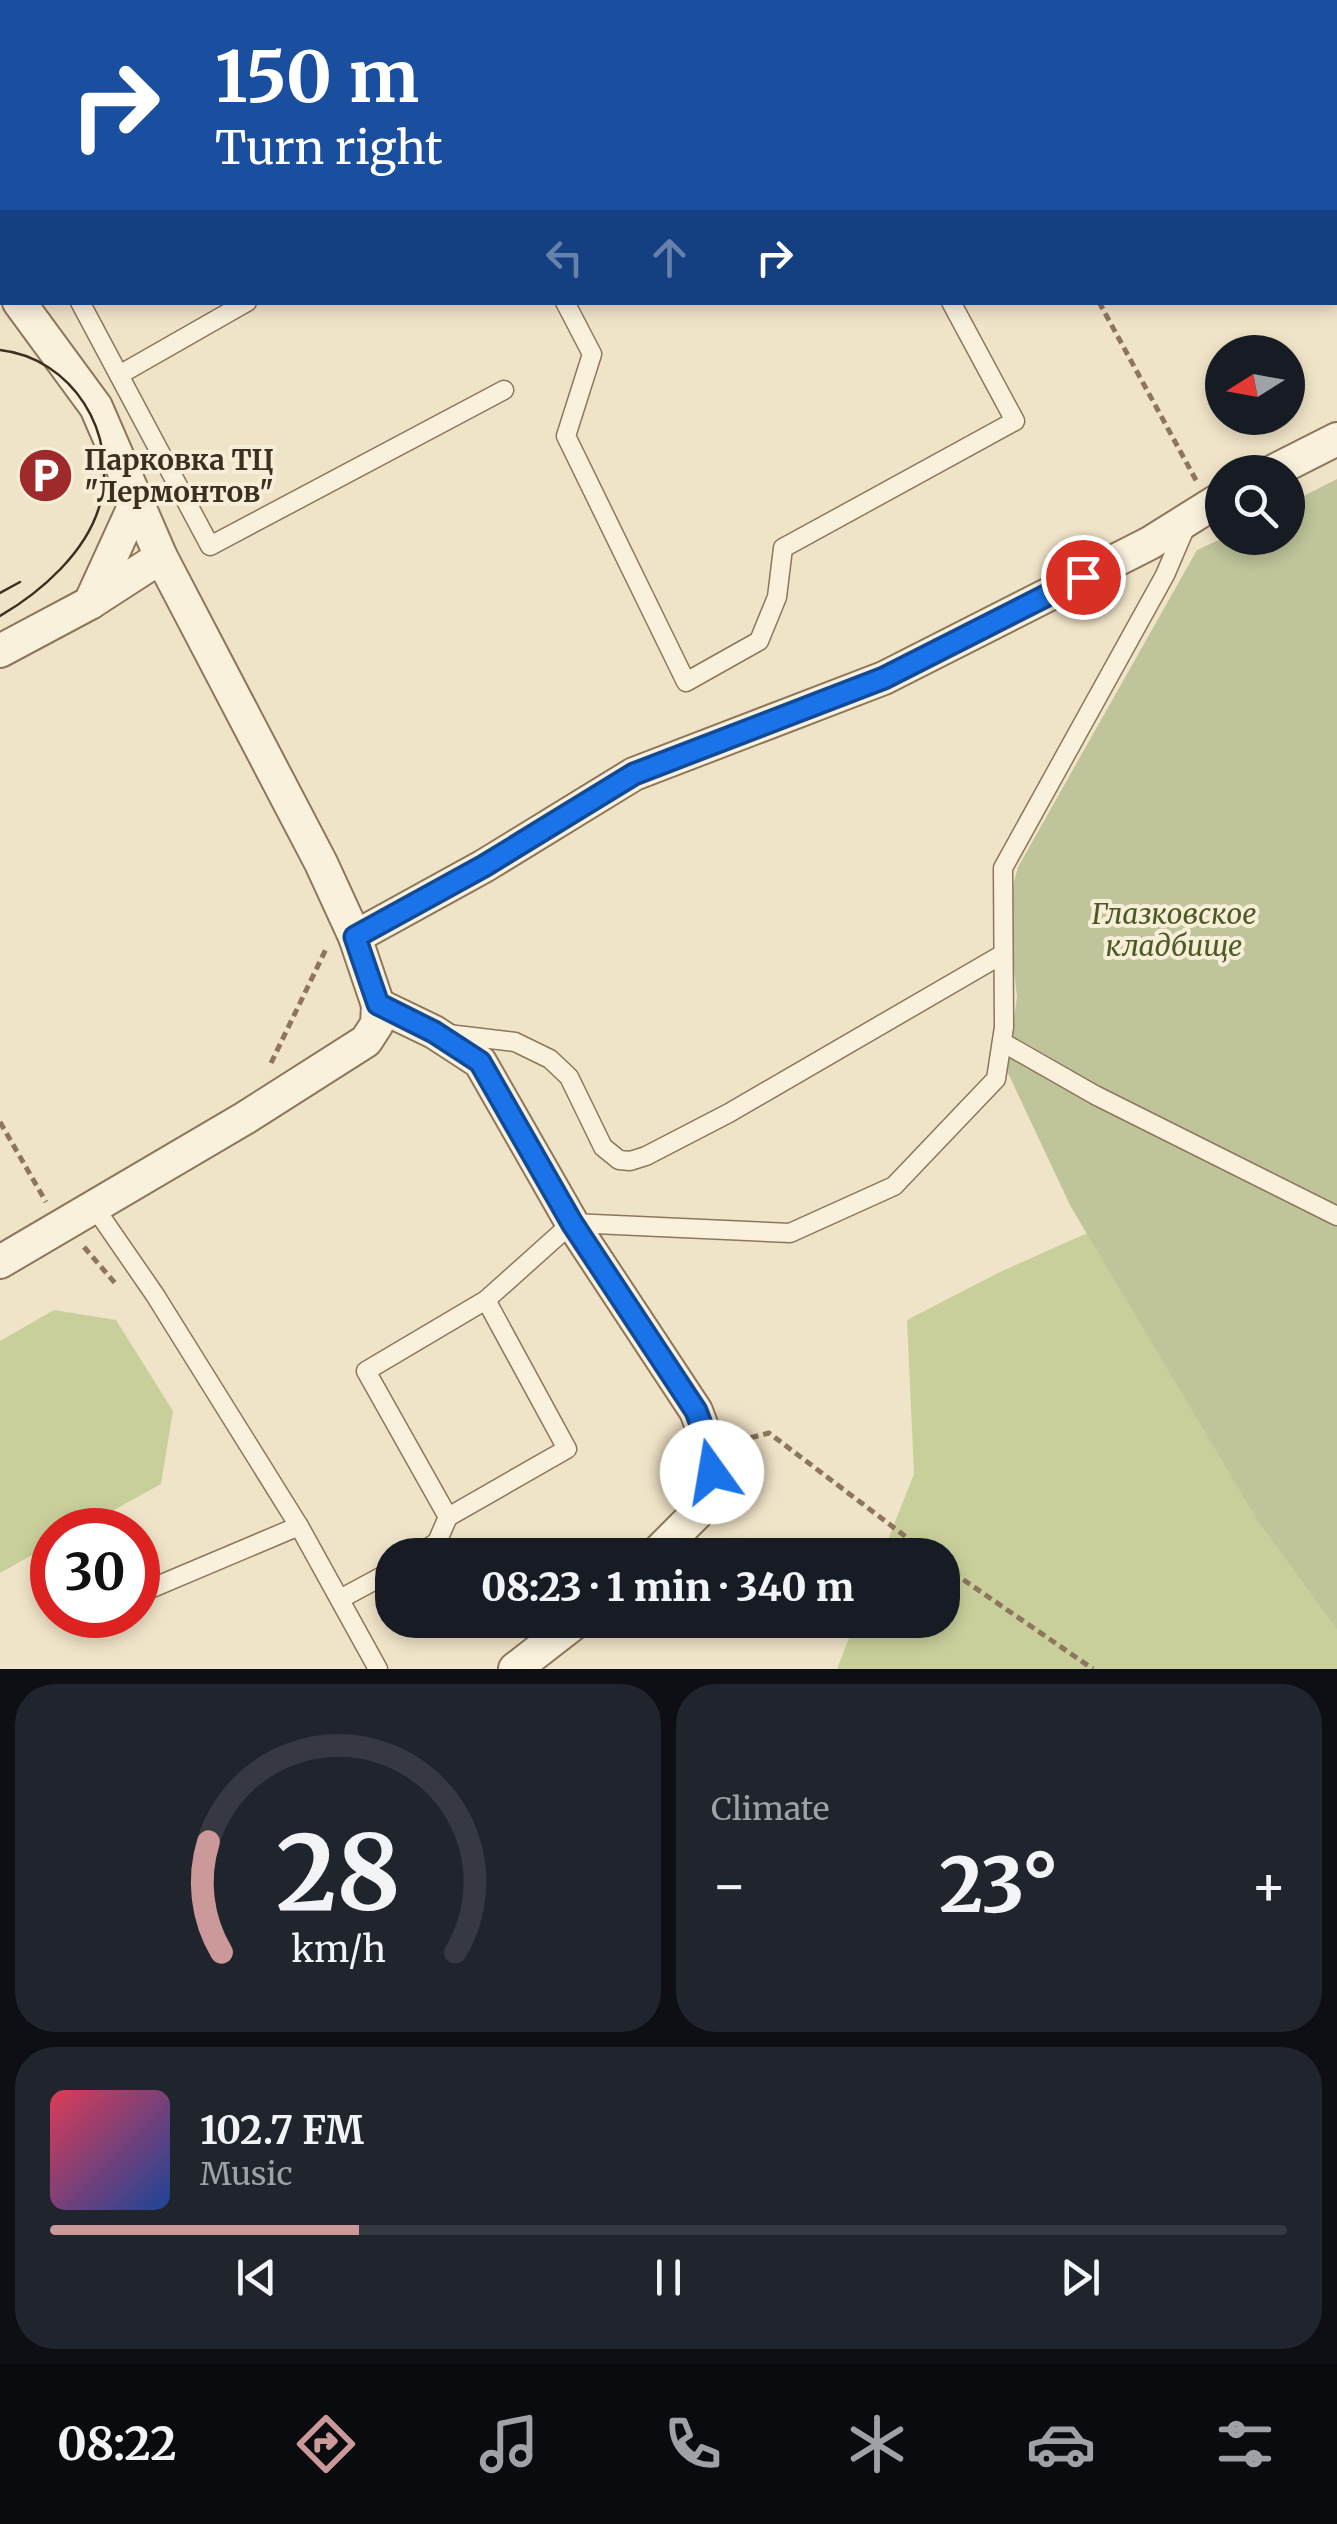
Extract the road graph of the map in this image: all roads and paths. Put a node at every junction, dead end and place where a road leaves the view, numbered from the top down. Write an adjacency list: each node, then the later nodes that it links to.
1 (21, 305): 11 (street)
2 (82, 305): 7 (lane)
3 (242, 305): 7 (lane)
4 (567, 305): 5 (lane)
5 (953, 305)
6 (1101, 305): 12 (path)
7 (119, 375): 8 (lane)
8 (504, 390)
9 (1337, 439): 10 (street)
10 (1305, 455)
11 (138, 498): 15 (street); 16 (street)
12 (1205, 502)
13 (1205, 510): 18 (street)
14 (1205, 513): 19 (lane)
15 (160, 557): 16 (street); 18 (street)
16 (90, 603): 17 (street)
17 (0, 651)
18 (342, 940): 20 (street); 23 (path)
19 (1003, 954): 21 (lane); 22 (lane)
20 (378, 1004): 21 (street); 26 (street)
21 (434, 1032): 28 (street)
22 (1002, 1042): 27 (lane); 28 (lane)
23 (270, 1066)
24 (0, 1122): 25 (path)
25 (40, 1193)
26 (96, 1208): 29 (street); 33 (lane)
27 (1337, 1216)
28 (572, 1223): 30 (lane); 31 (street)
29 (0, 1262)
30 (486, 1300): 32 (lane); 32 (lane)
31 (710, 1448): 35 (street); 36 (path)
32 (448, 1517): 34 (lane)
33 (299, 1526): 39 (lane); 40 (lane)
34 (439, 1538)
35 (672, 1538)
36 (908, 1538)
37 (960, 1577): 44 (path)
38 (375, 1580): 40 (lane)
39 (160, 1585)
40 (340, 1599): 42 (lane)
41 (555, 1638): 43 (street)
42 (378, 1669)
43 (515, 1669)
44 (1093, 1669)

